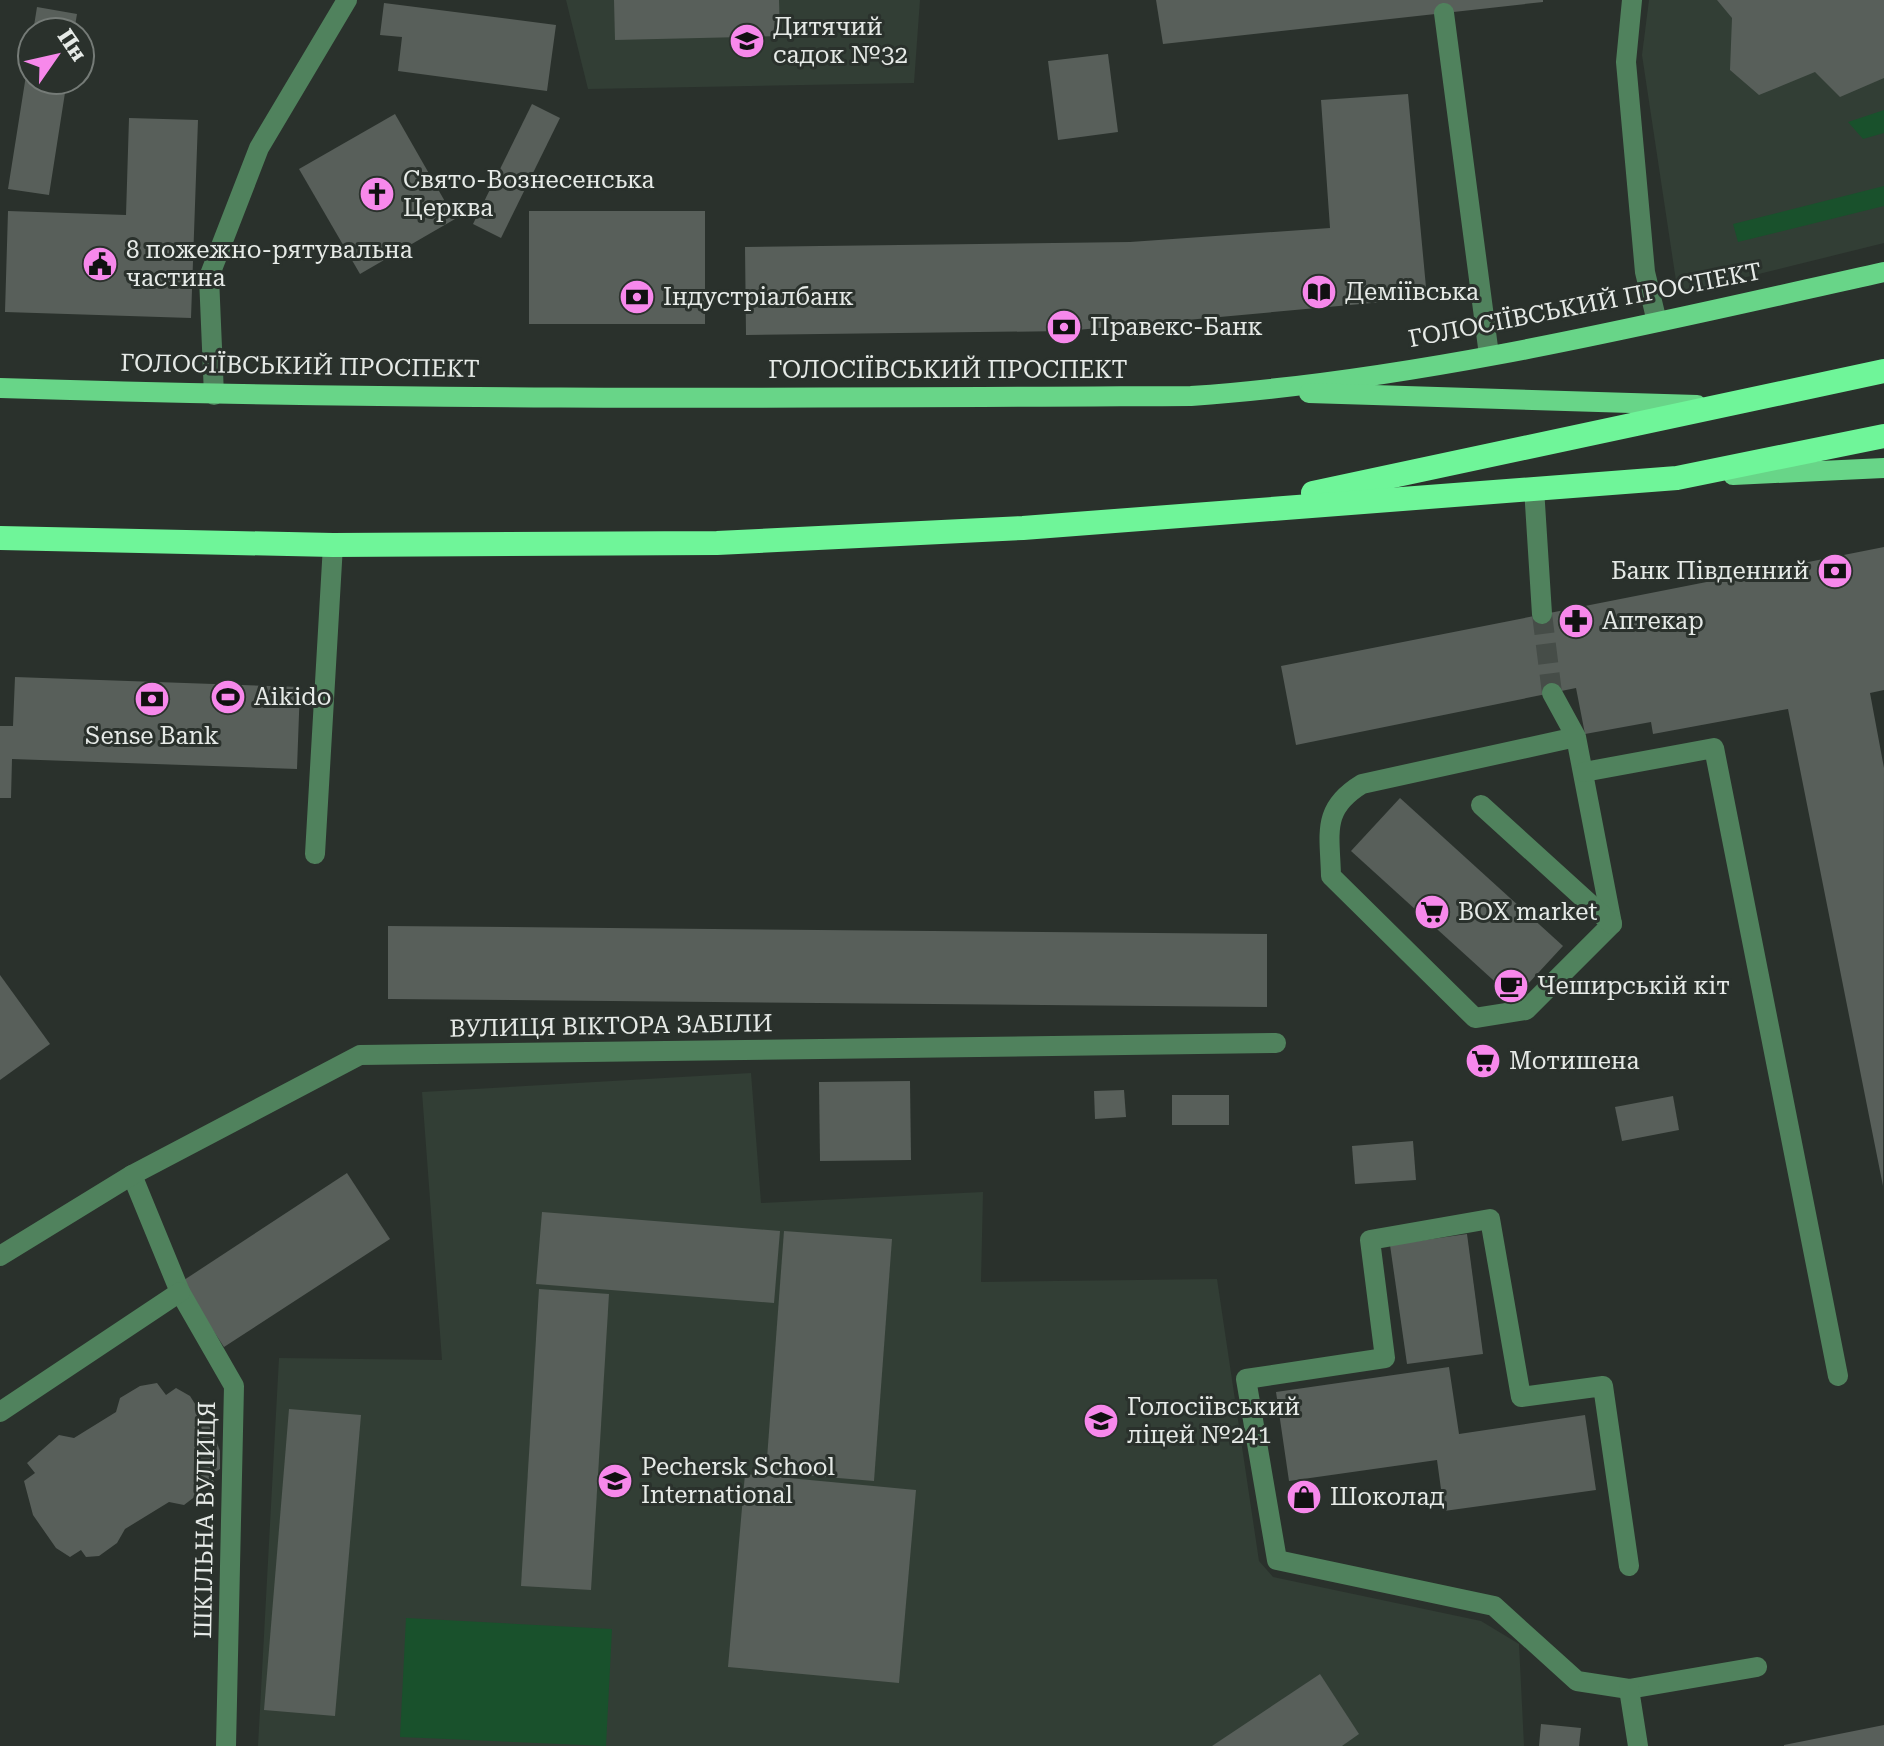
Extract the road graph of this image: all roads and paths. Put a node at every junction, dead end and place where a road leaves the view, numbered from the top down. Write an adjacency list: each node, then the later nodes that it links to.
1 (347, 0): 10 (street)
2 (1632, 0): 5 (street)
3 (1444, 13): 6 (street)
4 (1884, 272): 5 (main road, ГОЛОСІЇВСЬКИЙ ПРОСПЕКТ)
5 (1657, 322): 6 (main road, ГОЛОСІЇВСЬКИЙ ПРОСПЕКТ)
6 (1489, 355): 9 (main road, ГОЛОСІЇВСЬКИЙ ПРОСПЕКТ)
7 (1884, 371): 11 (highway)
8 (0, 388): 10 (main road, ГОЛОСІЇВСЬКИЙ ПРОСПЕКТ)
9 (1260, 391): 10 (main road, ГОЛОСІЇВСЬКИЙ ПРОСПЕКТ); 11 (main road)
10 (214, 395)
11 (1729, 406): 16 (highway)
12 (1884, 436): 14 (highway)
13 (1884, 468): 14 (main road)
14 (1677, 478): 15 (highway)
15 (1534, 488): 16 (highway); 19 (street)
16 (1212, 515): 18 (highway)
17 (0, 538): 18 (highway)
18 (333, 545): 24 (street)
19 (1542, 614)
20 (1552, 693): 21 (street)
21 (1576, 737): 22 (street); 25 (street)
22 (1584, 772): 25 (street); 30 (street)
23 (1481, 805): 25 (street)
24 (315, 854)
25 (1612, 924)
26 (1276, 1043): 27 (street, ВУЛИЦЯ ВІКТОРА ЗАБІЛИ)
27 (132, 1175): 28 (street, ВУЛИЦЯ ВІКТОРА ЗАБІЛИ); 29 (street, ШКІЛЬНА ВУЛИЦЯ)
28 (0, 1256)
29 (180, 1292): 31 (street); 35 (street, ШКІЛЬНА ВУЛИЦЯ)
30 (1838, 1376)
31 (0, 1412)
32 (1629, 1566): 34 (street)
33 (1757, 1667): 34 (street)
34 (1629, 1689): 36 (street)
35 (226, 1746)
36 (1638, 1746)

